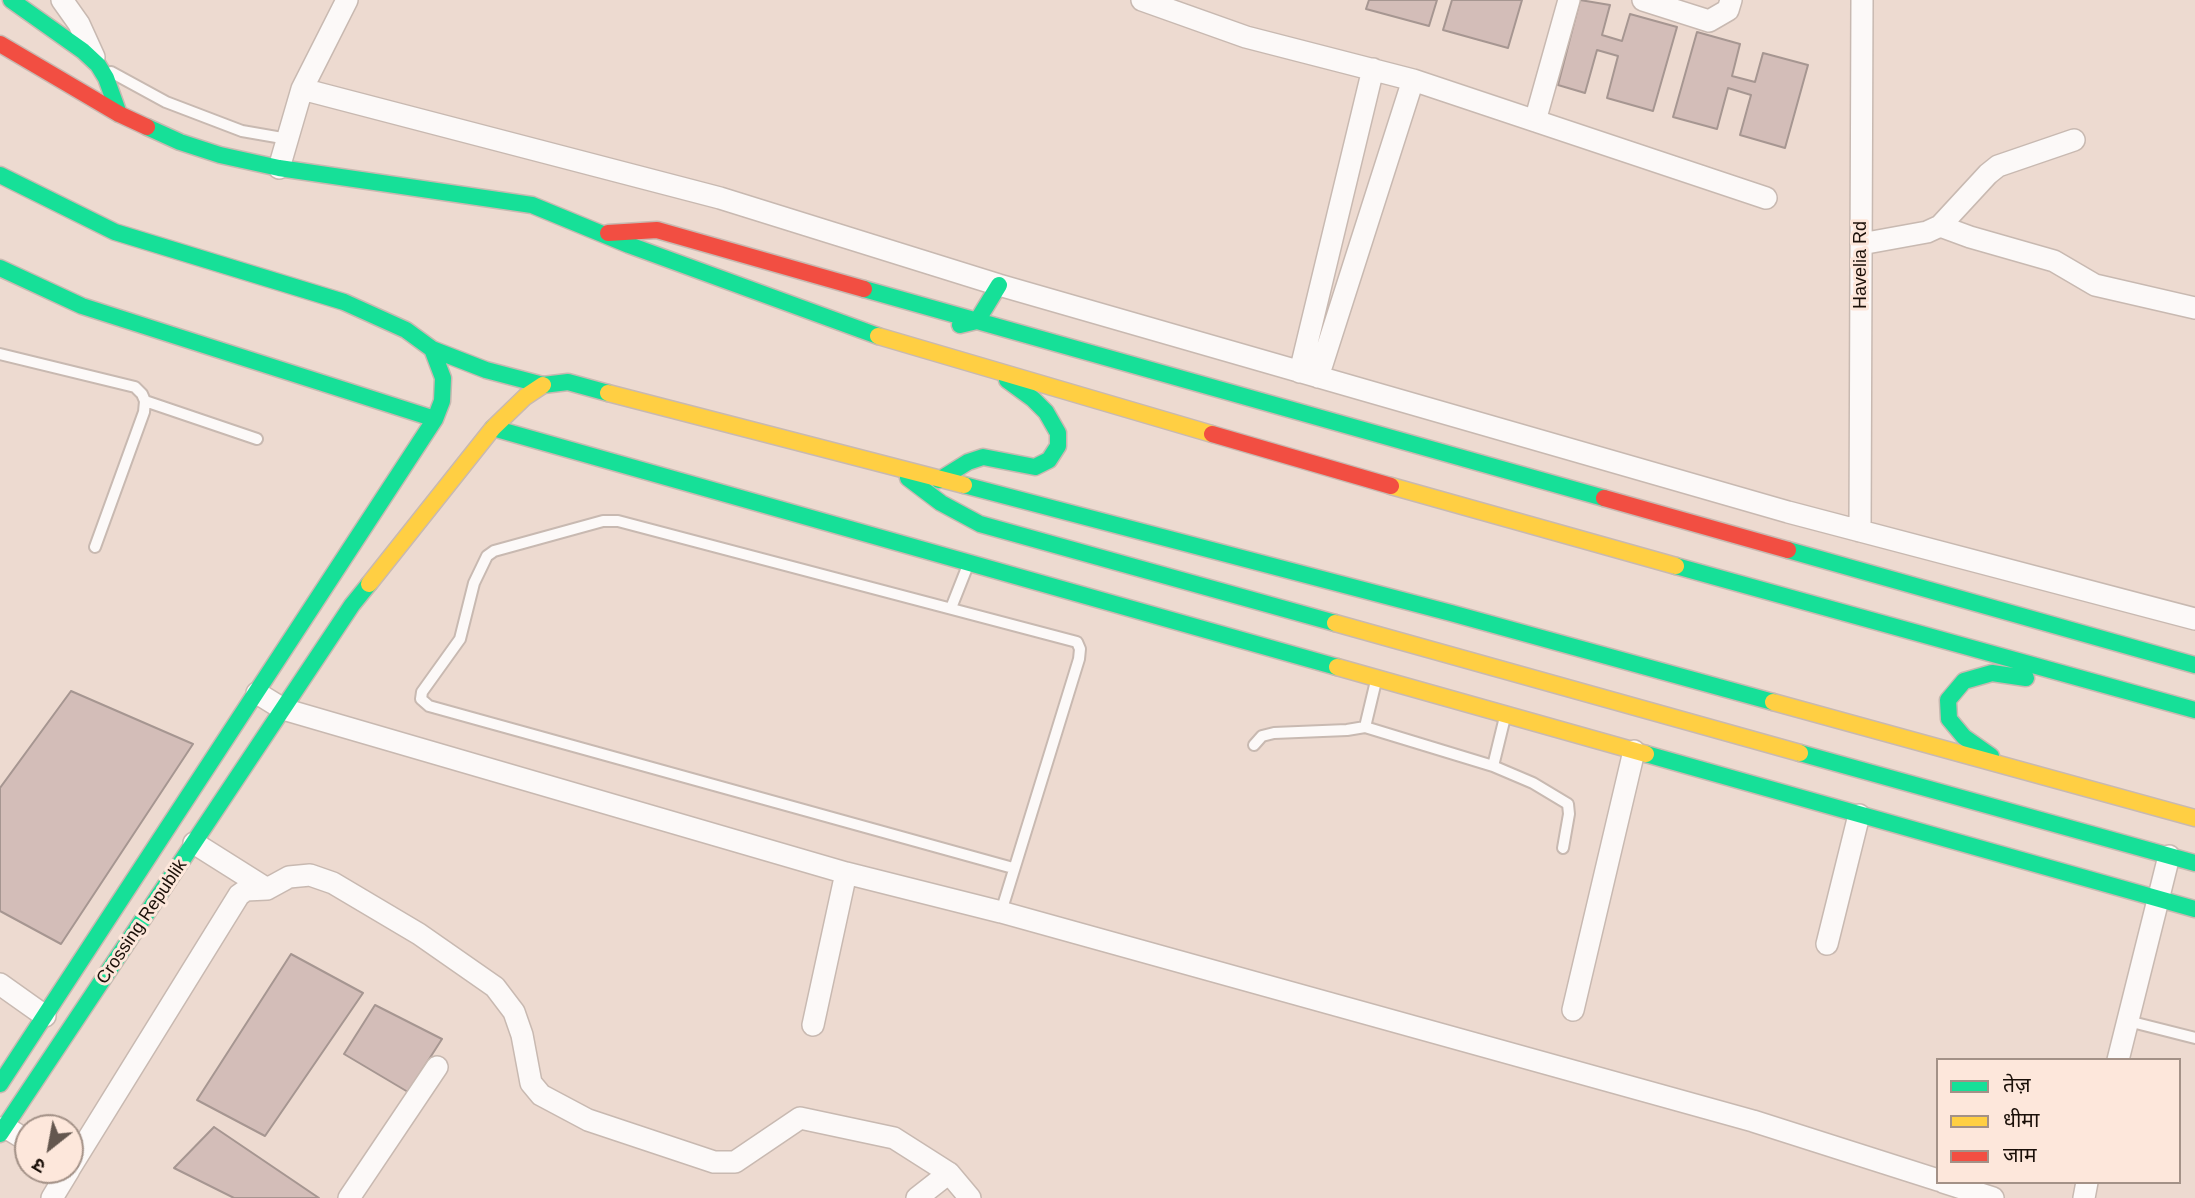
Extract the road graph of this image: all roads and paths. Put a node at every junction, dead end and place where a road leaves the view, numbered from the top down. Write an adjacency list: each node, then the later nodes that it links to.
1 (11, 0): 10 (street)
2 (62, 0): 10 (street)
3 (347, 0): 13 (street)
4 (1142, 0): 11 (street)
5 (1569, 0): 15 (street)
6 (1643, 0): 7 (street)
7 (1731, 0)
8 (1862, 0): 23 (street, Havelia Rd)
9 (0, 44): 14 (street)
10 (98, 65): 14 (street); 16 (lane)
11 (1373, 69): 12 (street); 32 (street)
12 (1413, 80): 15 (street); 32 (street)
13 (302, 89): 16 (street); 25 (street)
14 (119, 114): 18 (street)
15 (1535, 121): 20 (street)
16 (288, 139): 18 (street)
17 (2074, 140): 21 (street)
18 (279, 168): 22 (street)
19 (0, 176): 29 (street)
20 (1766, 198)
21 (1941, 226): 23 (street); 26 (street)
22 (601, 234): 27 (street); 28 (street)
23 (1861, 244): 40 (street, Havelia Rd)
24 (0, 268): 35 (street)
25 (999, 285): 27 (street); 32 (street)
26 (2195, 308)
27 (977, 321): 28 (street); 45 (street)
28 (898, 342): 31 (street)
29 (432, 349): 33 (street); 35 (street)
30 (0, 354): 34 (lane)
31 (992, 370): 39 (street); 47 (street)
32 (1309, 375): 40 (street)
33 (543, 385): 36 (street, Crossing Republik); 38 (street)
34 (145, 401): 37 (lane); 41 (lane)
35 (435, 419): 48 (street)
36 (493, 428): 42 (street); 49 (street, Crossing Republik)
37 (257, 439)
38 (894, 468): 39 (street); 61 (street)
39 (939, 480): 55 (street)
40 (1860, 531): 44 (street)
41 (95, 547)
42 (969, 563): 43 (lane); 46 (street)
43 (951, 608): 63 (lane); 63 (lane)
44 (2195, 619)
45 (2195, 665)
46 (1377, 678): 51 (street); 52 (lane)
47 (2132, 692): 50 (street); 55 (street)
48 (257, 693): 49 (street); 72 (street)
49 (283, 709): 59 (street, Crossing Republik); 64 (street)
50 (2195, 710)
51 (1505, 714): 54 (street); 56 (lane)
52 (1365, 727): 53 (lane); 56 (lane)
53 (1254, 745)
54 (1634, 751): 57 (street); 71 (street)
55 (2003, 765): 58 (street)
56 (1493, 766): 60 (lane)
57 (1859, 814): 66 (street); 69 (street)
58 (2195, 818)
59 (194, 843): 65 (street); 79 (street, Crossing Republik)
60 (1563, 848)
61 (2169, 856): 62 (street); 66 (street)
62 (2195, 863)
63 (1013, 868): 68 (lane)
64 (846, 873): 68 (street); 74 (street)
65 (267, 889): 80 (street); 81 (street)
66 (2158, 899): 67 (street); 73 (street)
67 (2195, 909)
68 (1001, 912): 82 (street)
69 (1827, 944)
70 (0, 984): 72 (street)
71 (1573, 1010)
72 (45, 1016): 78 (street)
73 (2128, 1021): 75 (lane); 76 (street)
74 (813, 1025)
75 (2195, 1038)
76 (2119, 1058)
77 (437, 1067): 84 (street)
78 (0, 1084)
79 (3, 1131)
80 (84, 1146)
81 (949, 1173): 85 (street); 86 (street)
82 (1936, 1180)
83 (1949, 1184): 87 (street)
84 (349, 1198)
85 (917, 1198)
86 (970, 1198)
87 (1993, 1198)

